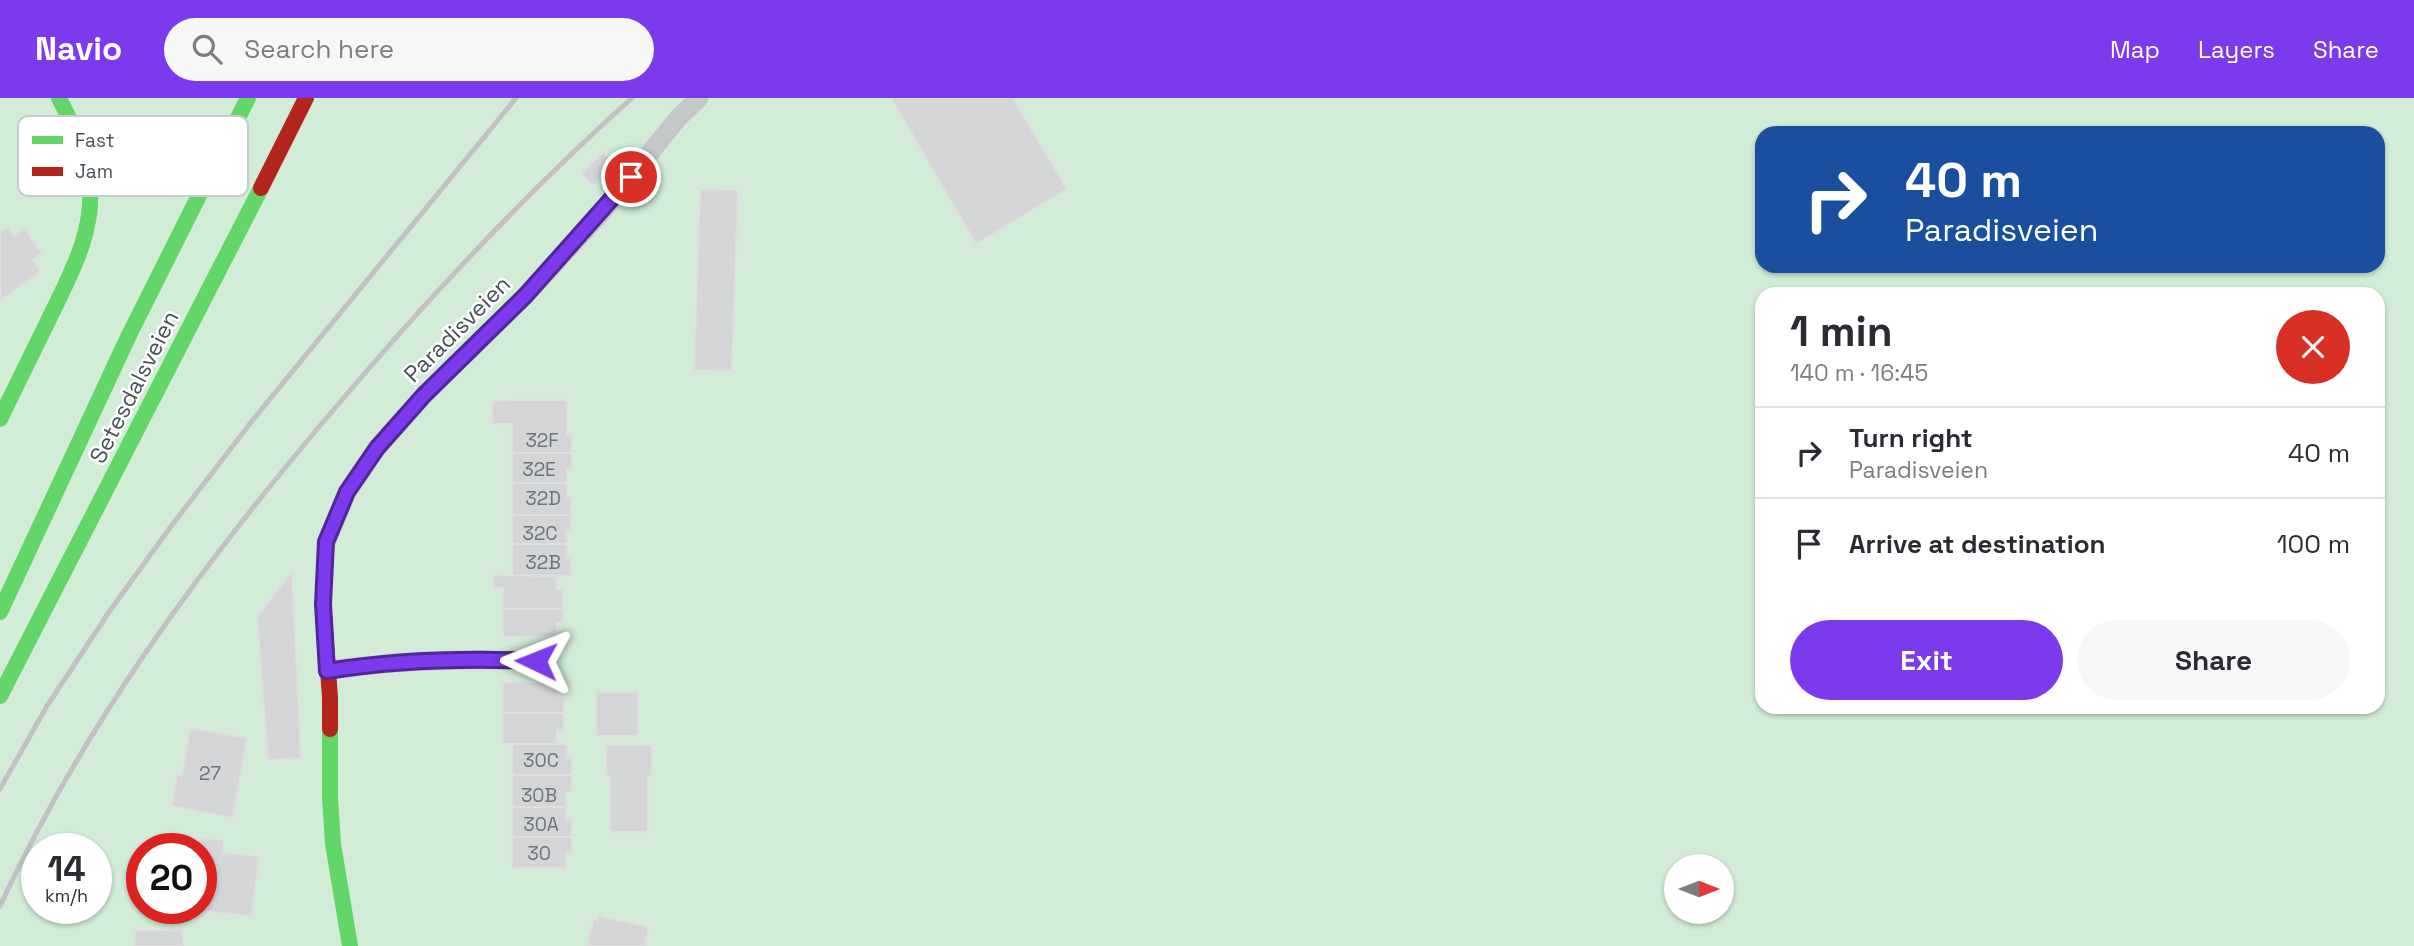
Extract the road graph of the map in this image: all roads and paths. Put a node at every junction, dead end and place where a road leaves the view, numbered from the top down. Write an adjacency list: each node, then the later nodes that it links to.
1 (59, 98): 5 (main road)
2 (248, 98): 6 (main road, Setesdalsveien)
3 (306, 98): 14 (main road, Setesdalsveien)
4 (699, 98): 10 (lane, Paradisveien)
5 (68, 116)
6 (239, 116)
7 (90, 196): 9 (main road)
8 (199, 196): 11 (main road, Setesdalsveien)
9 (0, 419)
10 (326, 542): 13 (main road, Paradisveien)
11 (0, 612)
12 (536, 661): 13 (lane)
13 (327, 671): 15 (main road, Paradisveien)
14 (0, 695)
15 (350, 946)

